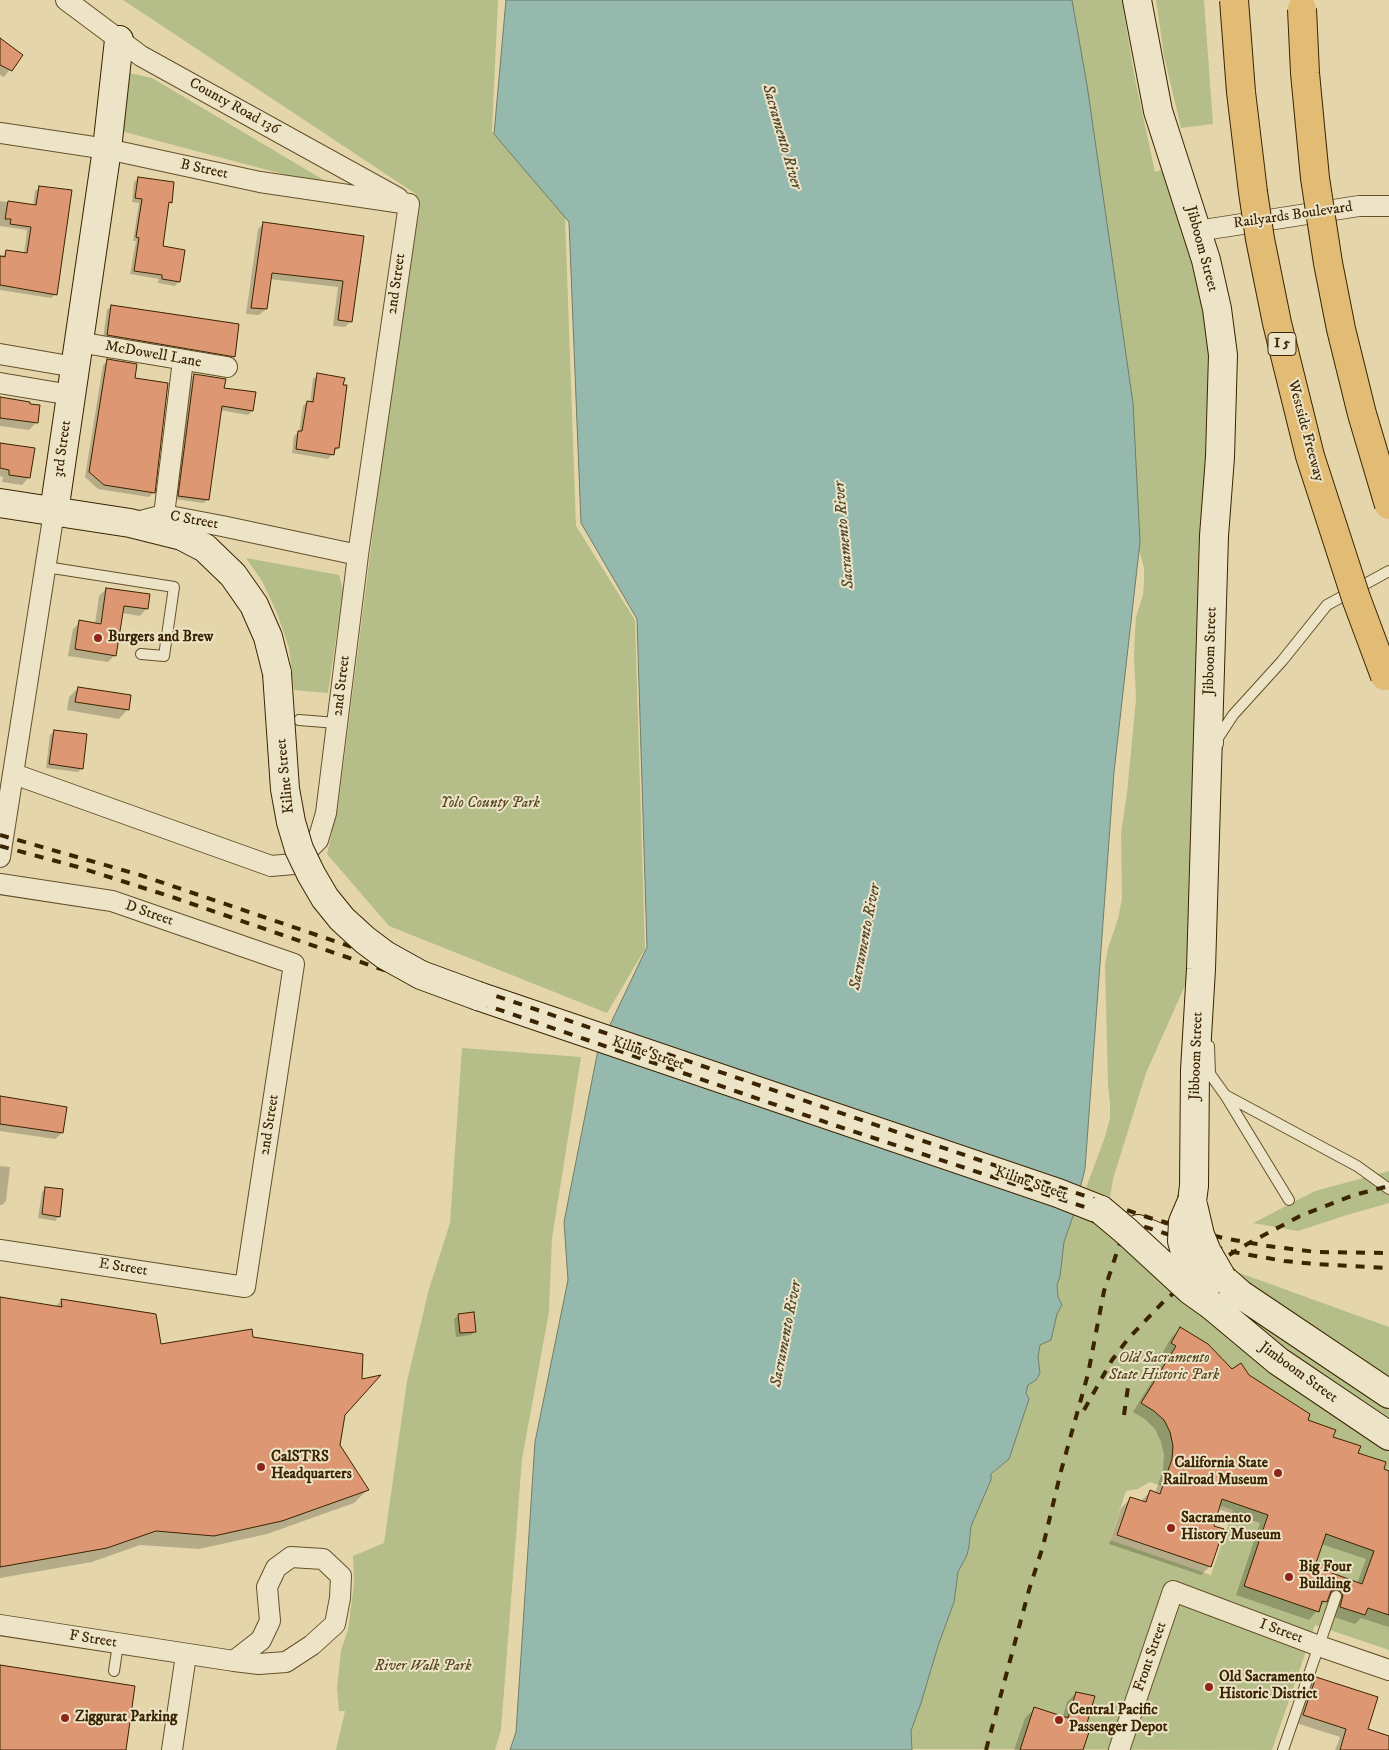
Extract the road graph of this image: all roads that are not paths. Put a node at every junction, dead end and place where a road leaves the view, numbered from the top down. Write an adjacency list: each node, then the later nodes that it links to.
1 (66, 0): 5 (street, County Road 136)
2 (1136, 0): 10 (main road, Jibboom Street)
3 (1234, 0): 26 (highway, Westside Freeway / I 5, bridge)
4 (1302, 9): 18 (highway, bridge)
5 (118, 40): 7 (main road, 3rd Street); 8 (street, County Road 136)
6 (0, 133): 7 (street, B Street)
7 (107, 149): 8 (street, B Street); 12 (main road, 3rd Street)
8 (409, 204): 22 (street, 2nd Street)
9 (1389, 206): 10 (street, Railyards Boulevard)
10 (1198, 231): 38 (main road, Jibboom Street)
11 (0, 354): 12 (street, McDowell Lane)
12 (77, 355): 13 (street, McDowell Lane); 16 (main road, 3rd Street)
13 (184, 360): 14 (street, McDowell Lane); 20 (street)
14 (227, 368)
15 (0, 383): 16 (street)
16 (71, 395): 19 (main road, 3rd Street)
17 (0, 504): 19 (main road, C Street)
18 (1389, 505)
19 (54, 512): 21 (main road, C Street); 23 (street, 3rd Street)
20 (164, 515): 21 (street, C Street); 22 (street, C Street)
21 (130, 523): 39 (main road, Kiline Street, bridge)
22 (358, 555): 28 (street, 2nd Street)
23 (46, 567): 25 (lane); 29 (street, 3rd Street)
24 (1389, 571): 33 (lane)
25 (141, 654)
26 (1385, 676)
27 (299, 720): 28 (lane)
28 (337, 723): 29 (street, 2nd Street)
29 (14, 774): 30 (street, 3rd Street)
30 (0, 857)
31 (0, 884): 32 (street, D Street)
32 (294, 964): 43 (street, 2nd Street)
33 (1210, 1001)
34 (1209, 1038): 35 (lane)
35 (1224, 1095): 36 (lane); 37 (lane)
36 (1389, 1189)
37 (1289, 1200)
38 (1192, 1201): 40 (main road, Jibboom Street, bridge); 42 (main road, bridge)
39 (1101, 1210): 40 (main road, Kiline Street, bridge); 44 (main road, bridge)
40 (1182, 1241): 42 (main road, bridge); 44 (main road, Jibboom Street, bridge)
41 (0, 1250): 43 (street, E Street)
42 (1222, 1278): 45 (main road)
43 (245, 1287)
44 (1211, 1305): 46 (main road, Jimboom Street)
45 (1389, 1394)
46 (1389, 1436)
47 (1174, 1592): 51 (street, I Street); 57 (street, Front Street)
48 (1336, 1596): 51 (lane)
49 (0, 1625): 50 (street, F Street)
50 (118, 1644): 52 (street, F Street); 55 (lane)
51 (1319, 1646): 54 (street, I Street); 58 (lane)
52 (186, 1655): 53 (street, F Street); 56 (street)
53 (234, 1661): 53 (street, F Street)
54 (1389, 1670)
55 (114, 1671)
56 (172, 1750)
57 (1119, 1750)
58 (1283, 1750)

